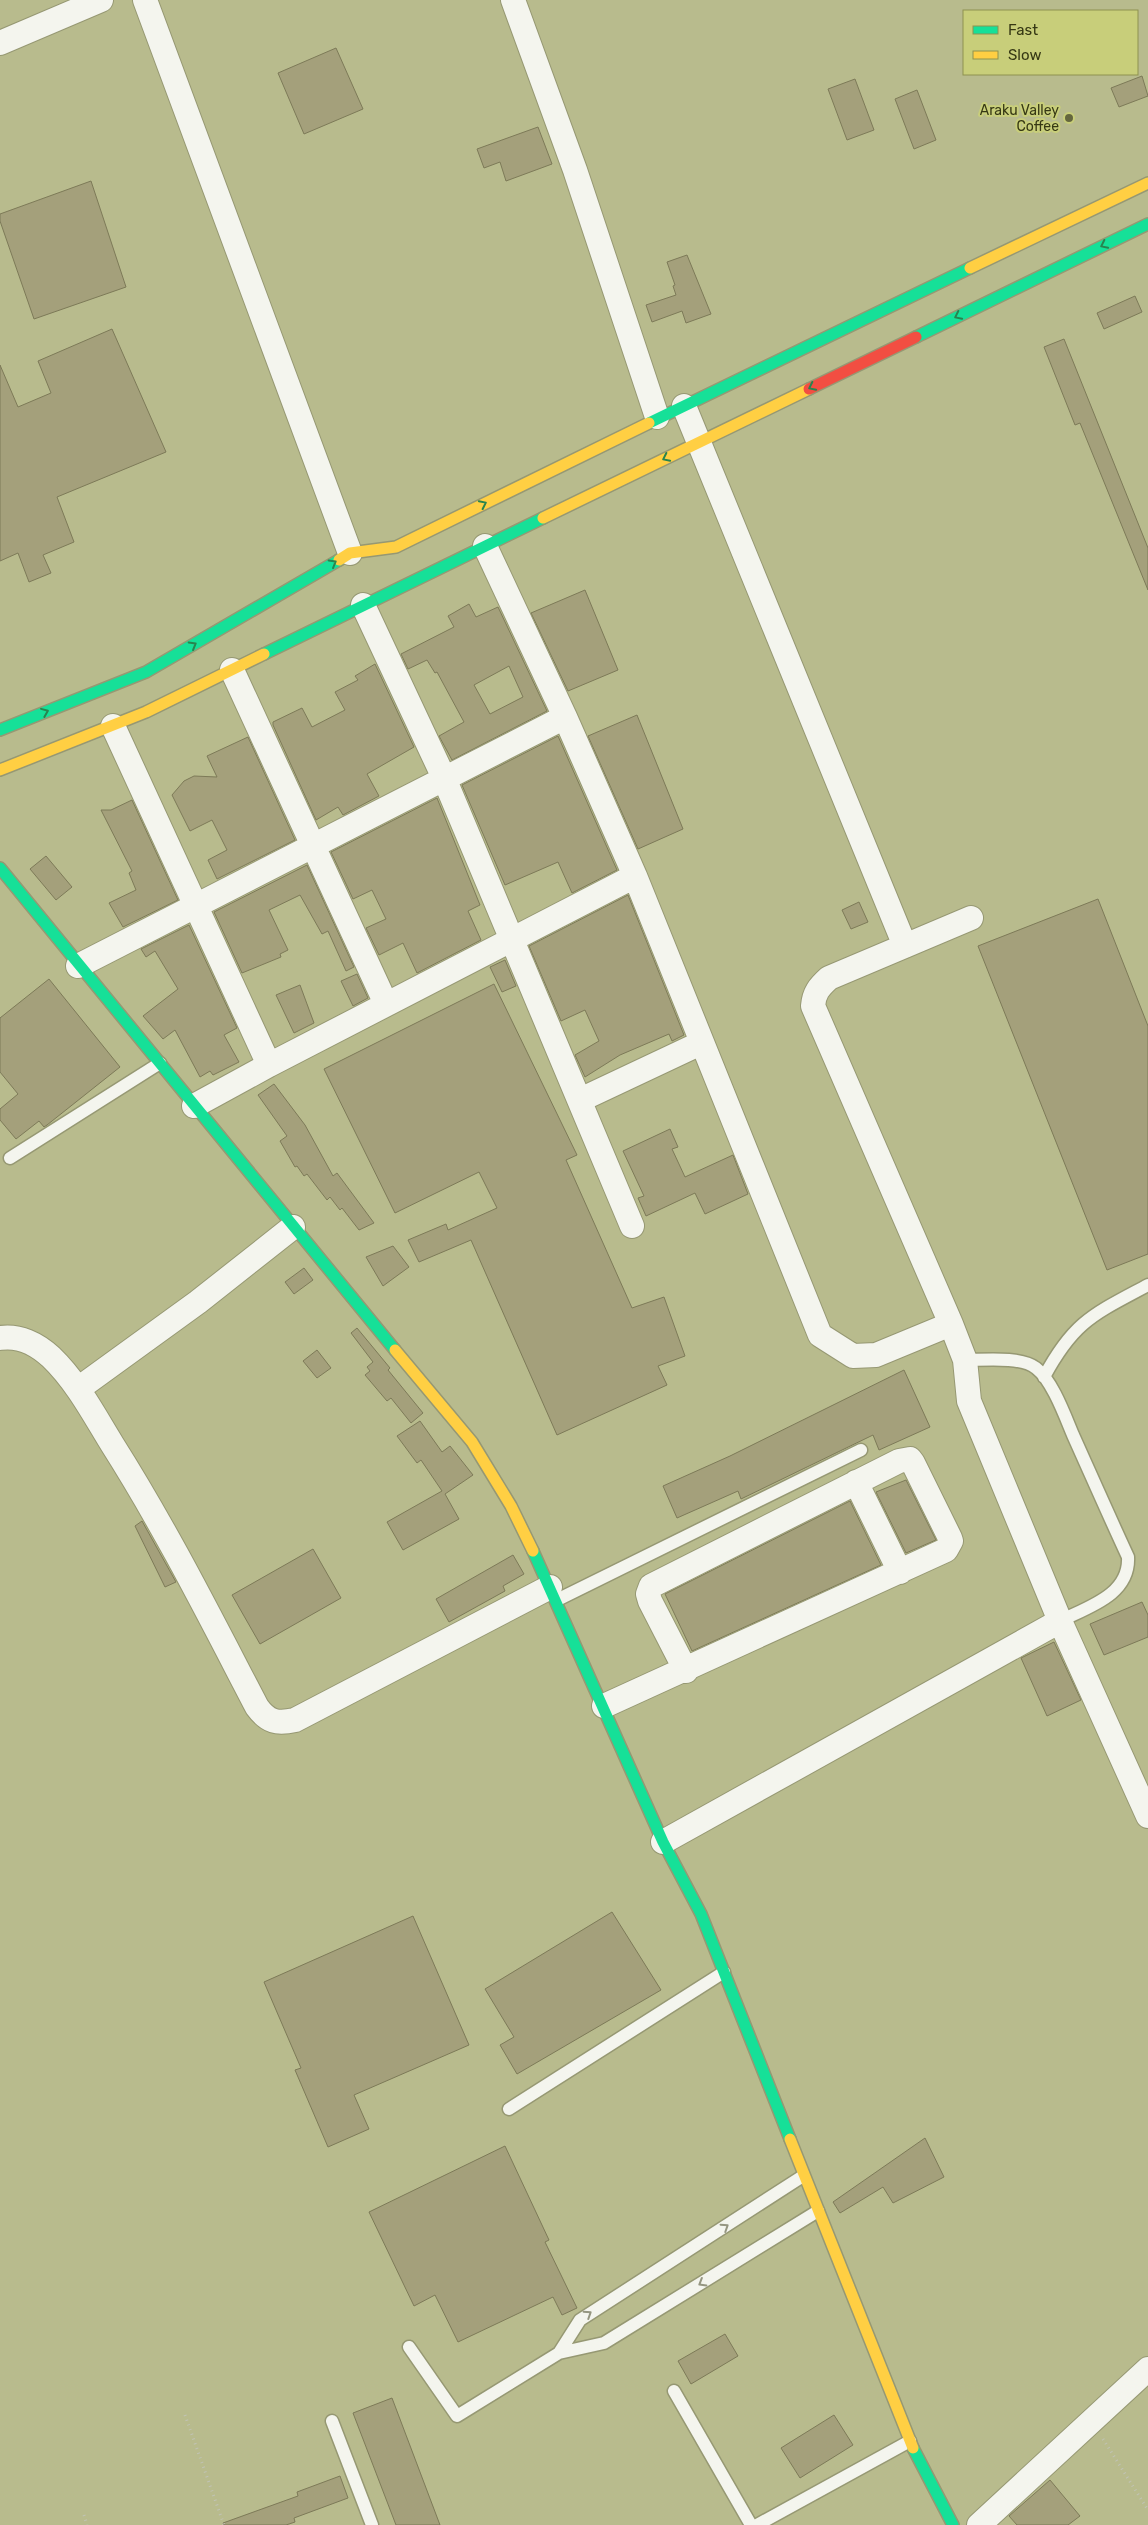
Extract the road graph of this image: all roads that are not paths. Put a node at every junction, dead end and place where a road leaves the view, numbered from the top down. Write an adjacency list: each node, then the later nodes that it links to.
1 (101, 0): 4 (street)
2 (145, 0): 11 (street)
3 (513, 0): 8 (street)
4 (0, 43)
5 (1148, 183): 7 (main road)
6 (1148, 224): 9 (main road, one-way to 9)
7 (684, 406): 8 (main road); 9 (street)
8 (657, 418): 11 (main road, one-way to 8)
9 (698, 442): 10 (main road, one-way to 10); 25 (street)
10 (485, 546): 12 (main road); 14 (street)
11 (350, 553): 16 (main road, one-way to 11)
12 (363, 606): 13 (main road); 18 (street)
13 (232, 670): 15 (main road); 19 (street)
14 (565, 717): 18 (street); 21 (street)
15 (114, 726): 17 (main road); 22 (street)
16 (0, 730)
17 (0, 770)
18 (444, 778): 19 (street); 24 (street)
19 (313, 844): 22 (street); 27 (street)
20 (0, 868): 26 (main road)
21 (634, 876): 24 (street); 28 (street)
22 (194, 906): 26 (street); 30 (street)
23 (970, 918): 25 (street)
24 (511, 940): 27 (street); 31 (street)
25 (905, 946): 37 (street)
26 (78, 966): 29 (main road)
27 (386, 1004): 30 (street)
28 (701, 1043): 31 (street); 37 (street)
29 (160, 1063): 32 (main road); 33 (lane)
30 (269, 1065): 32 (street)
31 (580, 1100): 34 (street)
32 (194, 1106): 35 (main road)
33 (10, 1158)
34 (632, 1226)
35 (293, 1227): 41 (street); 45 (main road)
36 (1148, 1285): 40 (lane)
37 (951, 1324): 39 (street)
38 (0, 1338): 41 (street)
39 (965, 1360): 40 (lane); 46 (street)
40 (1044, 1377): 46 (lane)
41 (78, 1389): 45 (street)
42 (862, 1450): 45 (lane)
43 (856, 1482): 44 (street); 44 (street); 47 (street)
44 (900, 1572): 47 (street)
45 (553, 1594): 48 (main road)
46 (1060, 1621): 49 (street); 50 (street)
47 (686, 1671): 48 (street)
48 (604, 1706): 50 (main road)
49 (1148, 1816)
50 (662, 1842): 51 (main road)
51 (724, 1972): 52 (lane); 53 (main road)
52 (509, 2109)
53 (804, 2176): 54 (main road); 56 (lane, one-way to 53)
54 (818, 2211): 56 (lane, one-way to 56); 60 (main road)
55 (409, 2347): 56 (lane)
56 (559, 2353)
57 (1148, 2369): 65 (street)
58 (674, 2391): 62 (lane)
59 (332, 2421): 61 (lane)
60 (910, 2441): 63 (lane); 64 (main road)
61 (372, 2525)
62 (751, 2525)
63 (757, 2525)
64 (952, 2525)
65 (979, 2525)

